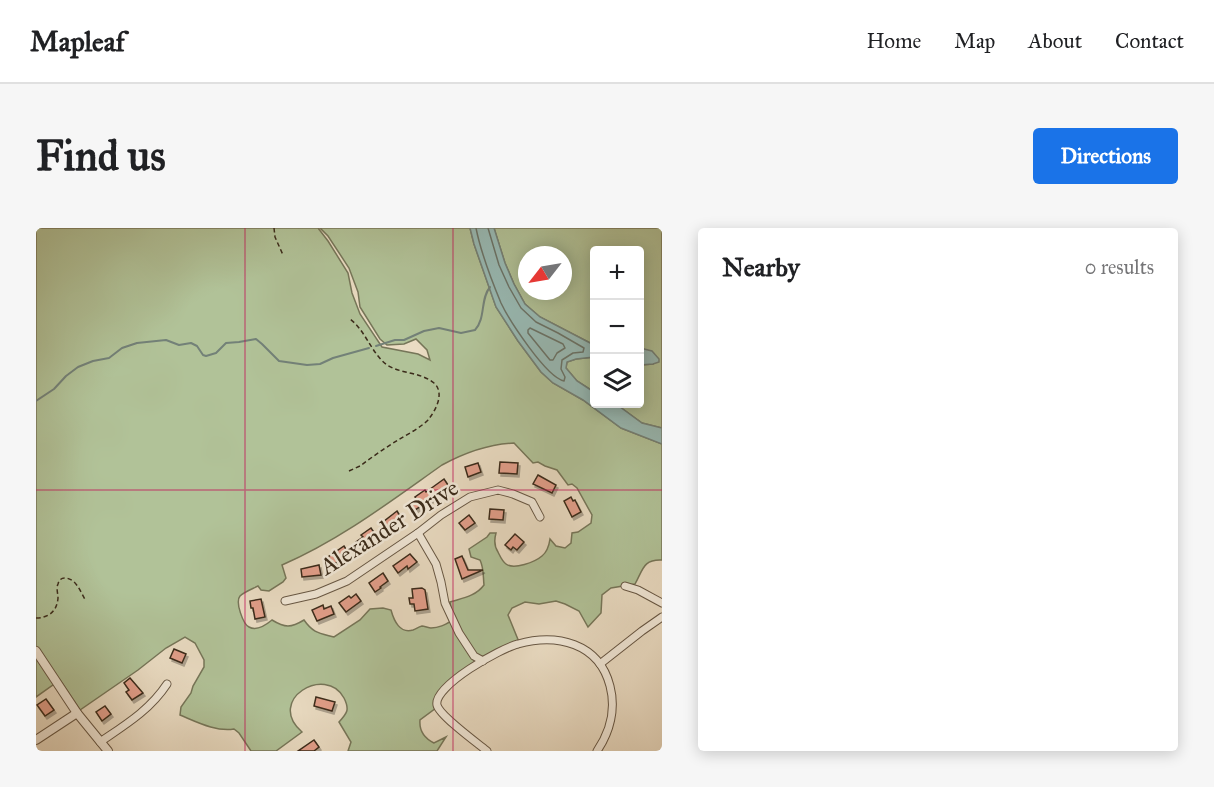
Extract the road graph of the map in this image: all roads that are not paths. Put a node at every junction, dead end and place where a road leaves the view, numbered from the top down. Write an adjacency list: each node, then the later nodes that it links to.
1 (540, 517): 2 (street, Alexander Drive)
2 (418, 533): 4 (street, Alexander Drive); 8 (street)
3 (625, 586): 5 (street)
4 (285, 601)
5 (662, 603)
6 (662, 617): 9 (street)
7 (36, 651): 11 (street)
8 (483, 661): 9 (street); 15 (street)
9 (600, 664): 16 (street)
10 (167, 684): 13 (street)
11 (77, 713): 12 (street); 13 (street)
12 (36, 740)
13 (100, 742): 14 (street)
14 (108, 751)
15 (487, 751)
16 (597, 751)

